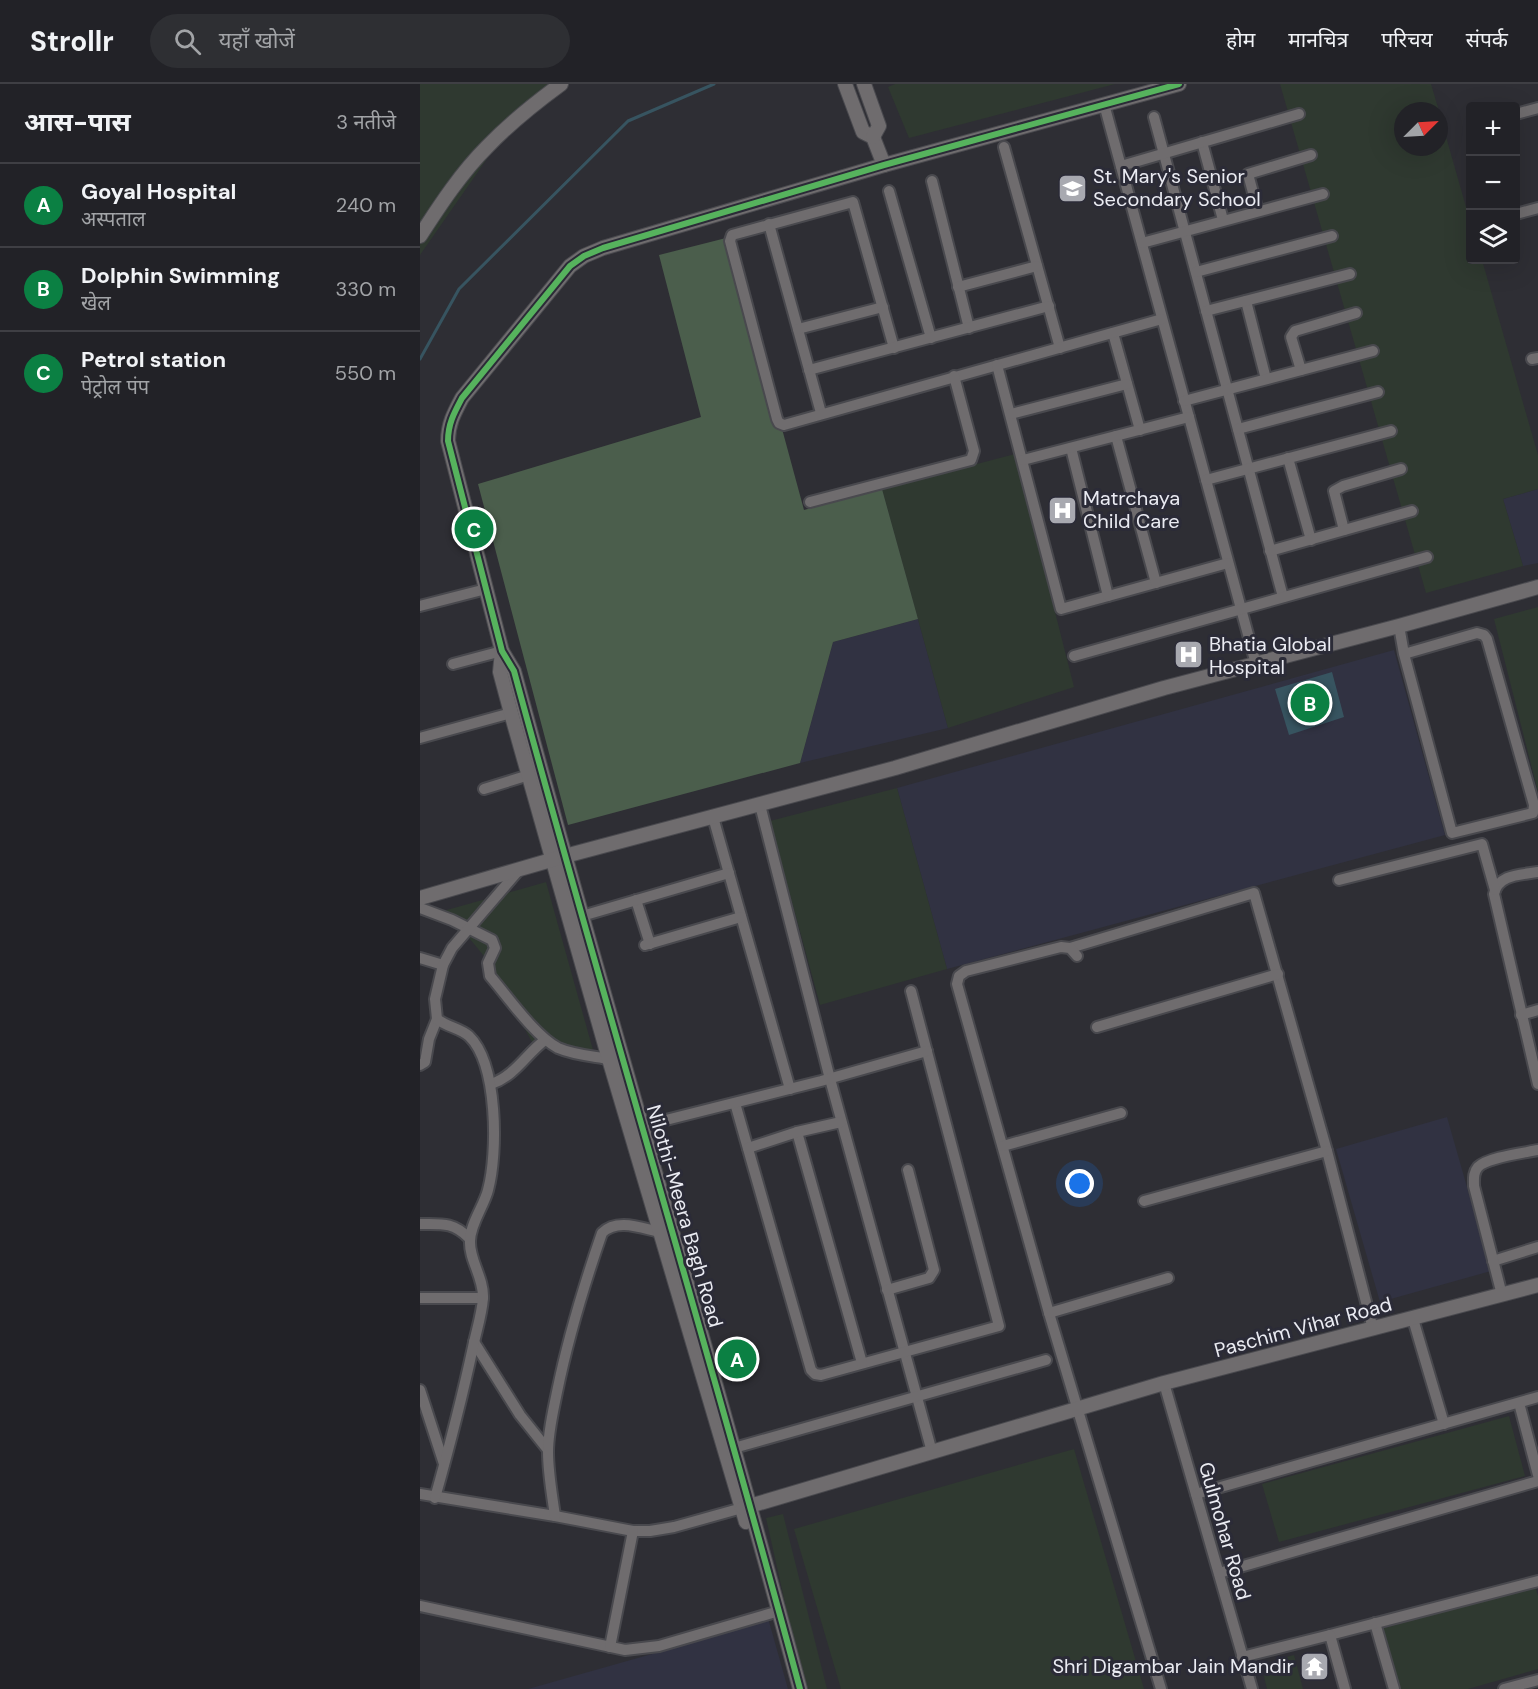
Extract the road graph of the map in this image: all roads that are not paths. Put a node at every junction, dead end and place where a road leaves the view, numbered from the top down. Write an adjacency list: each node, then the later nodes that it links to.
1 (561, 84): 26 (street)
2 (845, 84): 10 (street)
3 (864, 84): 10 (street)
4 (1179, 84): 5 (street)
5 (1104, 105): 15 (street); 16 (street)
6 (1538, 108): 7 (street)
7 (1520, 113)
8 (1299, 114): 11 (street)
9 (1154, 117): 13 (street)
10 (873, 137): 15 (street)
11 (1202, 142): 13 (street); 23 (street)
12 (1004, 147): 29 (street)
13 (1164, 153): 16 (street); 25 (street)
14 (1311, 155): 21 (street)
15 (884, 165): 77 (street)
16 (1121, 166): 28 (street)
17 (932, 181): 32 (street)
18 (889, 191): 42 (street)
19 (1323, 194): 21 (street)
20 (1538, 208): 22 (street)
21 (1258, 212): 23 (street)
22 (1520, 213)
23 (1224, 220): 25 (street)
24 (769, 224): 35 (street); 40 (street); 55 (street)
25 (1185, 231): 28 (street); 30 (street)
26 (420, 236)
27 (1332, 236): 30 (street)
28 (1142, 243): 38 (street)
29 (1037, 266): 32 (street); 34 (street)
30 (1196, 272): 36 (street)
31 (1350, 274): 33 (street)
32 (958, 287): 39 (street)
33 (1246, 301): 36 (street); 50 (street)
34 (1048, 306): 39 (street); 44 (street)
35 (883, 307): 40 (street); 43 (street)
36 (1206, 311): 52 (street)
37 (1356, 313): 48 (street)
38 (1162, 319): 41 (street); 54 (street)
39 (969, 328): 42 (street)
40 (798, 329): 47 (street)
41 (1113, 333): 44 (street); 51 (street)
42 (931, 338): 43 (street)
43 (894, 348): 47 (street)
44 (1060, 348): 46 (street)
45 (1373, 351): 48 (street)
46 (997, 364): 49 (street); 56 (street)
47 (809, 370): 55 (street)
48 (1301, 370): 50 (street)
49 (954, 376): 55 (street); 68 (street)
50 (1266, 379): 52 (street)
51 (1127, 384): 56 (street); 59 (street)
52 (1227, 390): 54 (street); 58 (street)
53 (1378, 392): 58 (street)
54 (1185, 401): 57 (street)
55 (821, 413)
56 (1011, 414): 64 (street)
57 (1189, 417): 59 (street); 67 (street)
58 (1238, 429): 65 (street)
59 (1140, 430): 61 (street)
60 (1391, 431): 63 (street)
61 (1116, 436): 62 (street); 75 (street)
62 (1071, 448): 64 (street); 78 (street)
63 (1288, 458): 65 (street); 71 (street)
64 (1023, 460): 78 (street)
65 (1248, 469): 67 (street); 72 (street)
66 (1401, 469): 70 (street)
67 (1206, 480): 74 (street)
68 (810, 502)
69 (1413, 511): 70 (street)
70 (1344, 530): 71 (street)
71 (1311, 540): 72 (street)
72 (1270, 551): 79 (street)
73 (1427, 556): 79 (street)
74 (1228, 563): 75 (street); 81 (street)
75 (1156, 583): 78 (street)
76 (1538, 586): 82 (street)
77 (486, 589): 80 (street); 83 (street)
78 (1108, 596)
79 (1283, 597): 81 (street)
80 (420, 606)
81 (1241, 609): 85 (street); 87 (street)
82 (1398, 626): 84 (street); 87 (street)
83 (502, 651): 86 (street); 88 (street); 94 (street)
84 (1404, 654): 84 (street)
85 (1074, 656)
86 (453, 664)
87 (1256, 664): 92 (street)
88 (511, 713): 89 (street); 90 (street)
89 (420, 738)
90 (529, 775): 91 (street); 94 (street)
91 (484, 789)
92 (760, 805): 93 (street); 118 (street)
93 (713, 817): 94 (street); 97 (street)
94 (559, 858): 95 (street); 103 (street, Nilothi-Meera Bagh Road); 116 (street, Nilothi-Meera Bagh Road)
95 (518, 871): 100 (street); 105 (street)
96 (1538, 872): 99 (street)
97 (729, 873): 101 (street); 104 (street)
98 (1339, 880): 99 (street)
99 (1494, 890): 111 (street)
100 (420, 898)
101 (636, 900): 103 (street); 104 (street)
102 (420, 908): 105 (street)
103 (582, 916): 125 (street, Nilothi-Meera Bagh Road)
104 (741, 917): 121 (street)
105 (469, 929): 107 (street); 114 (street)
106 (421, 959): 107 (street)
107 (443, 965): 112 (street)
108 (1278, 974): 113 (street); 127 (street); 130 (street)
109 (911, 991): 115 (street)
110 (1538, 1010): 111 (street)
111 (1521, 1015): 120 (street)
112 (437, 1019): 117 (street); 119 (street)
113 (1097, 1027)
114 (546, 1040): 116 (street); 119 (street)
115 (927, 1052): 118 (street); 148 (street)
116 (609, 1059): 134 (street, Nilothi-Meera Bagh Road)
117 (420, 1065)
118 (830, 1079): 121 (street); 124 (street)
119 (491, 1084): 135 (street)
120 (1538, 1084)
121 (790, 1089): 122 (street)
122 (735, 1103): 125 (street); 128 (street)
123 (1121, 1113): 127 (street)
124 (841, 1122): 126 (street); 140 (street)
125 (642, 1126): 134 (street, Nilothi-Meera Bagh Road)
126 (797, 1132): 128 (street); 150 (street)
127 (1004, 1146): 144 (street)
128 (748, 1148): 150 (street)
129 (1538, 1149): 137 (street)
130 (1327, 1151): 132 (street); 146 (street)
131 (908, 1170): 140 (street)
132 (1144, 1201)
133 (420, 1224): 135 (street)
134 (665, 1231): 158 (street, Nilothi-Meera Bagh Road); 159 (street); 167 (street, Nilothi-Meera Bagh Road)
135 (469, 1238): 143 (street)
136 (1538, 1247): 137 (street)
137 (1493, 1261): 141 (street)
138 (1168, 1278): 144 (street)
139 (1538, 1284): 141 (street, Paschim Vihar Road)
140 (887, 1290): 148 (street)
141 (1502, 1294): 145 (street, Paschim Vihar Road)
142 (420, 1298): 143 (street)
143 (483, 1298): 147 (street)
144 (1049, 1312): 156 (street)
145 (1413, 1319): 146 (street, Paschim Vihar Road); 157 (street)
146 (1373, 1329): 151 (street, Paschim Vihar Road)
147 (474, 1342): 159 (street); 161 (street)
148 (904, 1352): 150 (street); 153 (street)
149 (1046, 1360): 153 (street)
150 (862, 1364)
151 (1164, 1383): 156 (street, Paschim Vihar Road); 165 (street, Gulmohar Road)
152 (420, 1390): 161 (street)
153 (916, 1396): 158 (street); 160 (street)
154 (1538, 1397): 155 (street)
155 (1519, 1403): 157 (street); 162 (street)
156 (1078, 1409): 160 (street, Paschim Vihar Road); 181 (street)
157 (1444, 1424): 165 (street)
158 (734, 1448): 167 (street, Nilothi-Meera Bagh Road)
159 (548, 1450): 168 (street)
160 (932, 1452): 167 (street, Paschim Vihar Road)
161 (444, 1464): 166 (street)
162 (1538, 1475)
163 (1538, 1481): 170 (street)
164 (420, 1494): 166 (street)
165 (1196, 1494): 170 (street, Gulmohar Road)
166 (435, 1498): 168 (street)
167 (746, 1507): 169 (street); 173 (street, Nilothi-Meera Bagh Road)
168 (555, 1516): 169 (street)
169 (633, 1531): 176 (street)
170 (1219, 1573): 177 (street, Gulmohar Road)
171 (1538, 1581): 174 (street)
172 (420, 1606): 176 (street)
173 (775, 1612): 176 (street); 179 (street, Nilothi-Meera Bagh Road); 180 (street, Nilothi-Meera Bagh Road)
174 (1376, 1623): 175 (street); 184 (street)
175 (1330, 1635): 177 (street); 183 (street)
176 (610, 1647)
177 (1242, 1657): 182 (street, Gulmohar Road)
178 (1534, 1684): 185 (street)
179 (792, 1689)
180 (800, 1689)
181 (1161, 1689)
182 (1252, 1689)
183 (1345, 1689)
184 (1394, 1689)
185 (1504, 1689)

